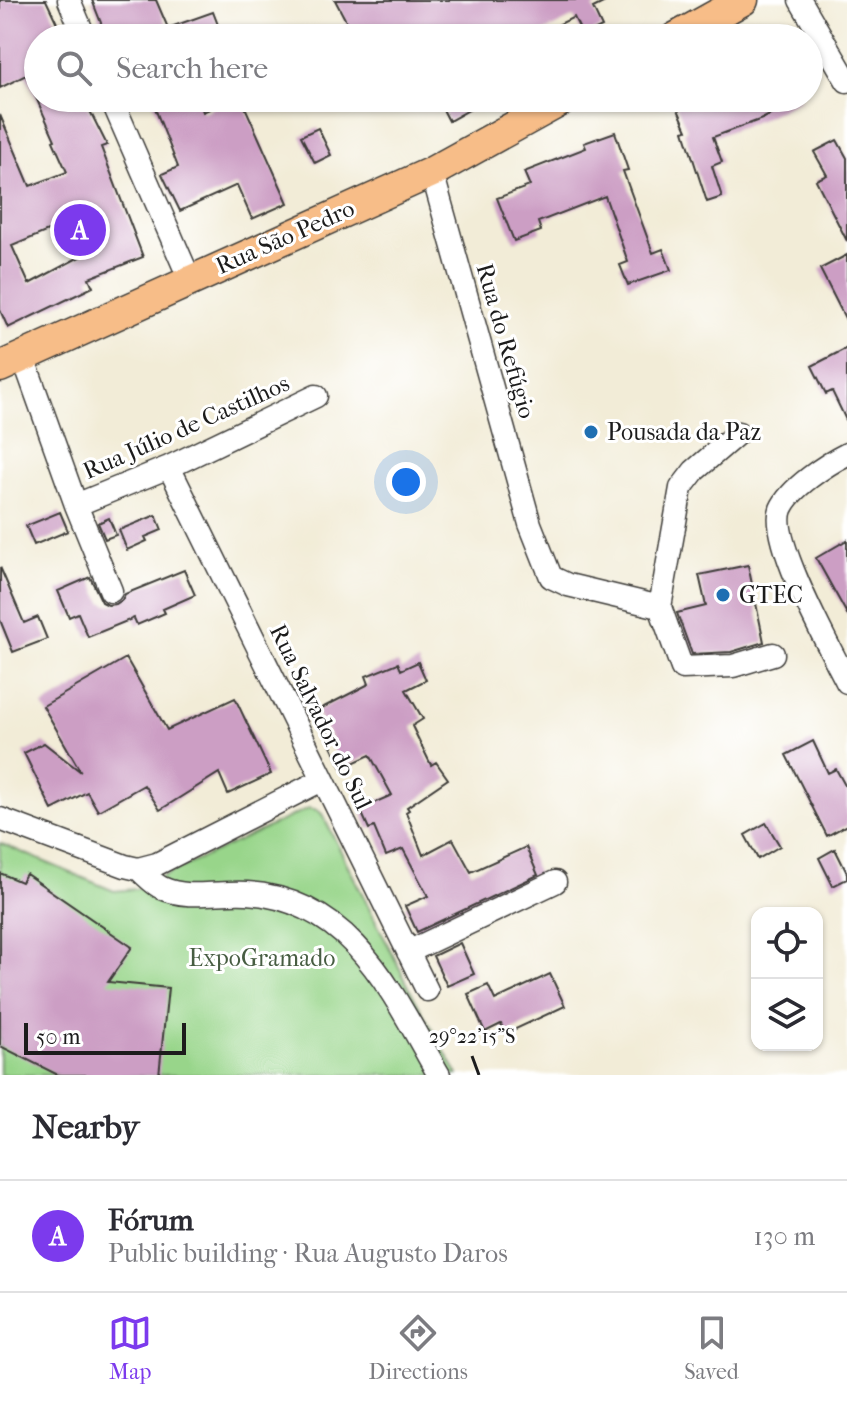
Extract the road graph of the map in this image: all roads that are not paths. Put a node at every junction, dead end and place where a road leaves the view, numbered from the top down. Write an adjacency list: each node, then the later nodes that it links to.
1 (69, 0): 4 (street)
2 (743, 0): 5 (main road)
3 (800, 0): 6 (street)
4 (79, 24)
5 (700, 24)
6 (814, 24)
7 (823, 40): 8 (street)
8 (847, 81)
9 (117, 112): 12 (street)
10 (541, 112): 11 (main road, Rua São Pedro)
11 (432, 172): 12 (main road, Rua São Pedro); 20 (street, Rua do Refúgio)
12 (190, 280): 13 (main road, Rua São Pedro)
13 (11, 362): 18 (street)
14 (316, 396): 17 (street, Rua Júlio de Castilhos)
15 (738, 433): 20 (street)
16 (847, 454): 22 (street)
17 (169, 467): 18 (street, Rua Júlio de Castilhos); 23 (street, Rua Salvador do Sul)
18 (76, 505): 19 (street)
19 (111, 591)
20 (660, 607): 21 (street)
21 (773, 654)
22 (847, 682)
23 (322, 780): 25 (street); 27 (street, Rua Salvador do Sul)
24 (0, 819): 25 (street)
25 (138, 869): 29 (street)
26 (555, 882): 27 (street)
27 (408, 952): 28 (street, Rua Salvador do Sul)
28 (427, 990)
29 (439, 1075)

